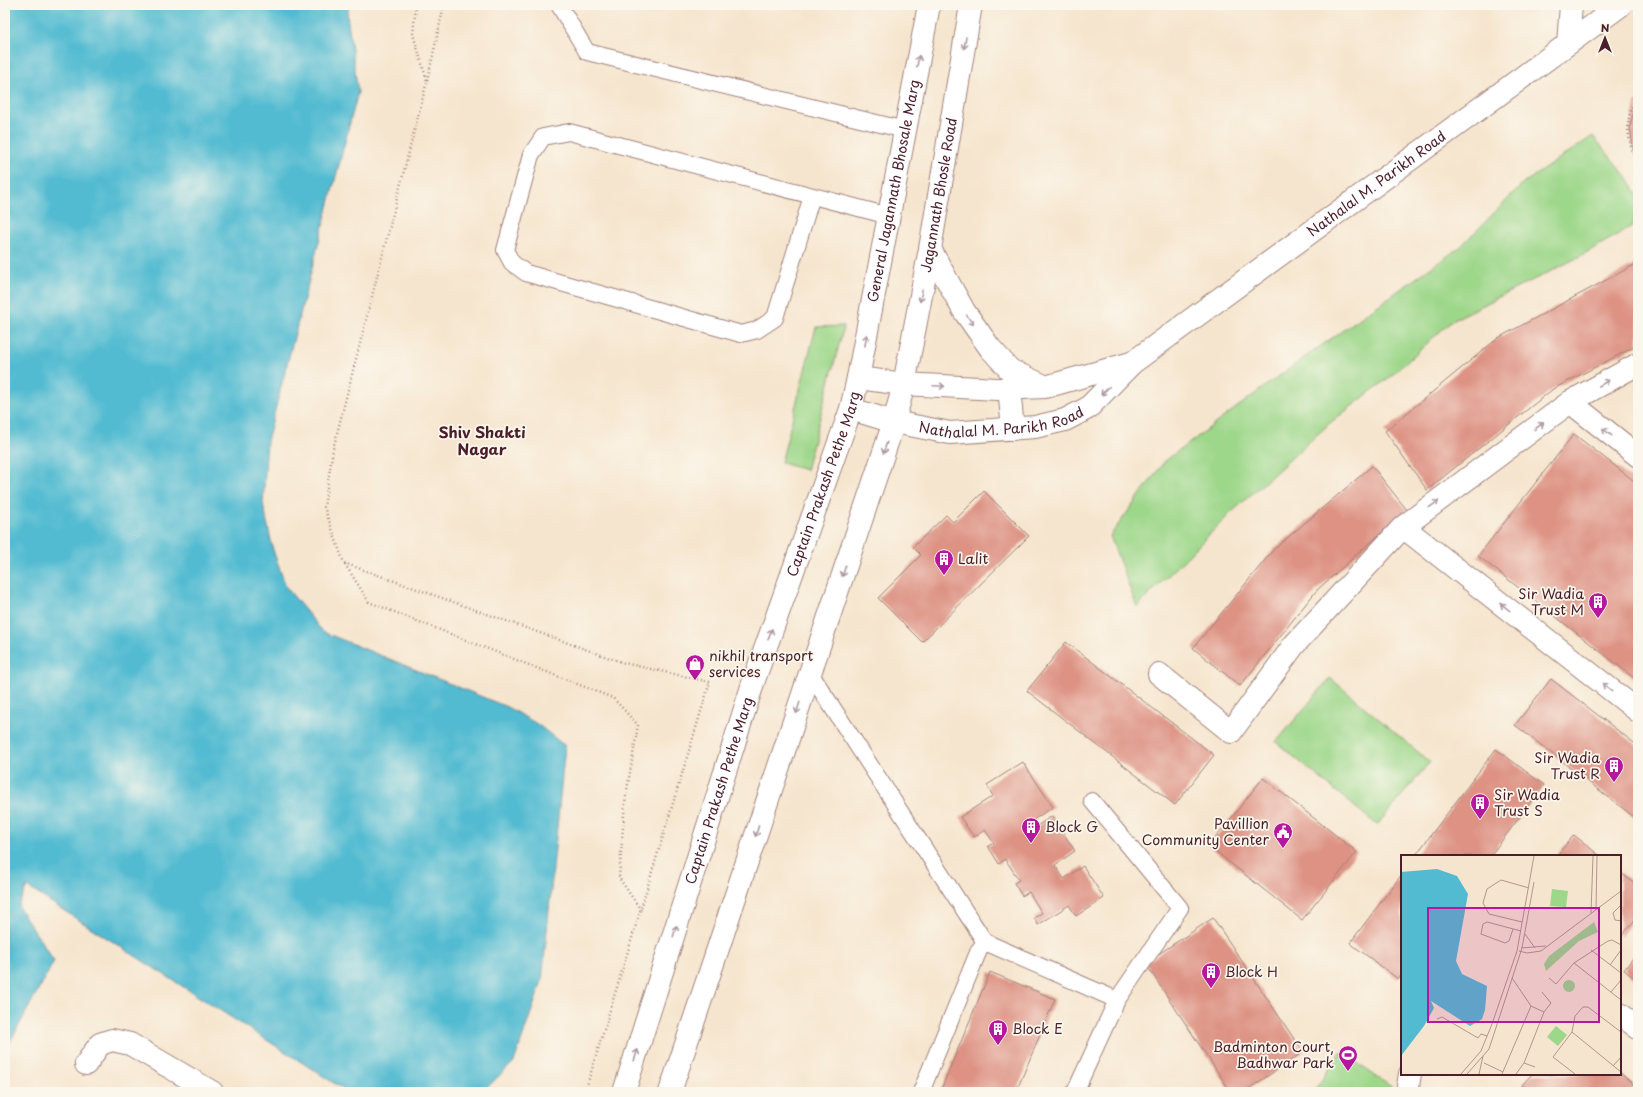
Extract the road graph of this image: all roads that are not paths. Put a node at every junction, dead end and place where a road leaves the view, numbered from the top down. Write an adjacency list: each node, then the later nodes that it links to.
1 (559, 5): 7 (lane)
2 (929, 5): 7 (street, General Jagannath Bhosale Marg, one-way to 2)
3 (971, 5): 10 (street, Jagannath Bhosle Road, one-way to 10)
4 (1571, 5): 6 (street)
5 (1614, 8): 6 (street, Nathalal M. Parikh Road)
6 (1568, 44): 11 (street, Nathalal M. Parikh Road)
7 (905, 130): 9 (street, General Jagannath Bhosale Marg)
8 (812, 196): 8 (lane); 9 (lane)
9 (889, 216): 13 (street, General Jagannath Bhosale Marg, one-way to 9)
10 (930, 249): 14 (street, Jagannath Bhosle Road, one-way to 14); 15 (street, one-way to 15)
11 (1132, 363): 15 (street, Nathalal M. Parikh Road); 20 (street, Nathalal M. Parikh Road, one-way to 20)
12 (1638, 364): 17 (street, one-way to 12)
13 (858, 378): 14 (street, Nathalal M. Parikh Road); 18 (street, Captain Prakash Pethe Marg)
14 (904, 384): 16 (street, Nathalal M. Parikh Road, one-way to 16); 19 (street)
15 (1045, 387): 16 (street, Nathalal M. Parikh Road)
16 (1009, 388): 20 (street)
17 (1570, 402): 21 (street, one-way to 17); 22 (street, one-way to 17)
18 (851, 409): 19 (street, Nathalal M. Parikh Road); 34 (street, Captain Prakash Pethe Marg, one-way to 18)
19 (894, 422): 20 (street, Nathalal M. Parikh Road); 23 (street, one-way to 23)
20 (1014, 428)
21 (1638, 456)
22 (1403, 527): 24 (street); 25 (street, one-way to 22)
23 (810, 673): 27 (lane); 35 (street, one-way to 35)
24 (1159, 674)
25 (1638, 711)
26 (1092, 801): 28 (lane)
27 (985, 942): 28 (lane); 36 (lane)
28 (1117, 1000): 37 (lane)
29 (1621, 1015): 30 (street)
30 (1638, 1028)
31 (86, 1064): 33 (street)
32 (1410, 1075): 38 (street)
33 (212, 1092)
34 (624, 1092)
35 (670, 1092)
36 (921, 1092)
37 (1075, 1092)
38 (1407, 1092)

